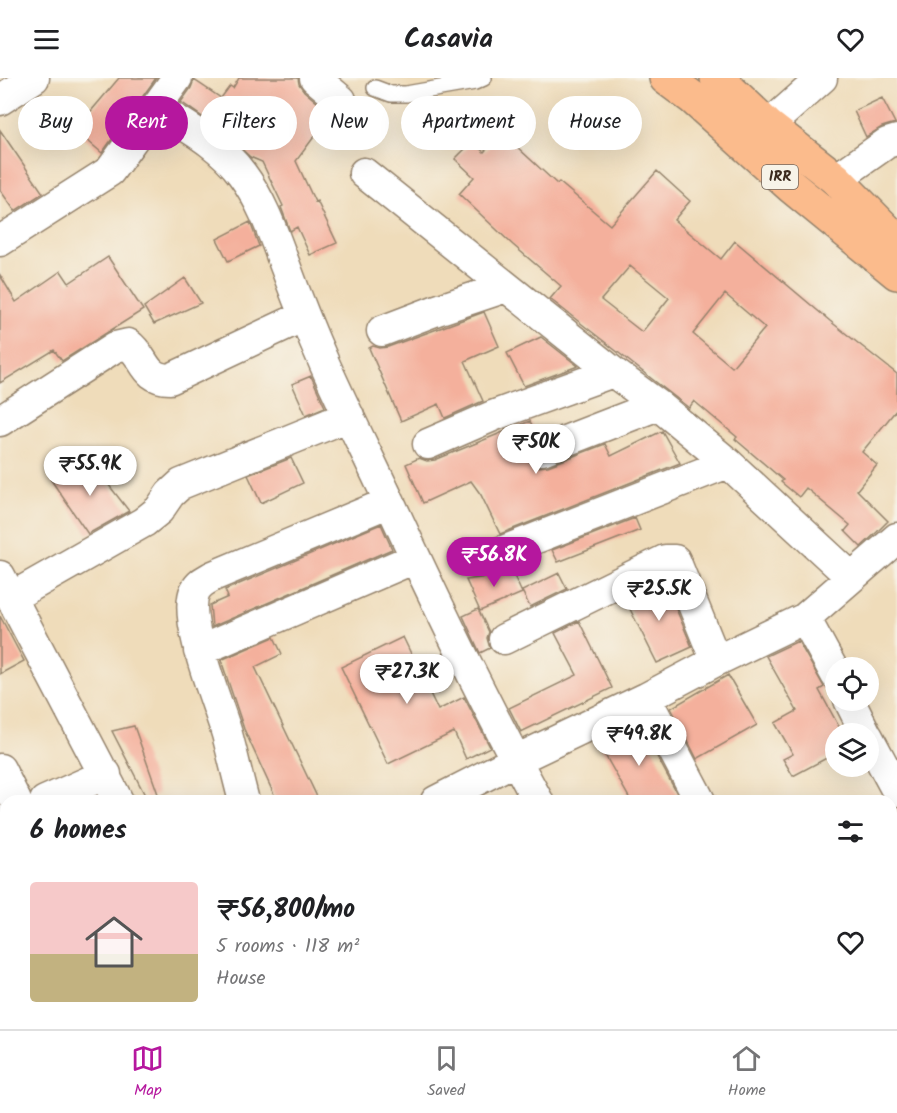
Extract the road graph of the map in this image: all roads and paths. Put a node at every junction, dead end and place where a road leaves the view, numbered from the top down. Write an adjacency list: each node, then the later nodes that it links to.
1 (34, 78): 11 (street)
2 (177, 78): 9 (street)
3 (315, 78): 10 (street)
4 (484, 78): 8 (lane)
5 (666, 78): 20 (highway, IRR)
6 (717, 78): 12 (highway, IRR)
7 (822, 78): 12 (street)
8 (375, 88)
9 (165, 96)
10 (335, 96)
11 (0, 100)
12 (768, 126): 17 (highway, IRR)
13 (188, 128): 22 (street)
14 (897, 140): 17 (street)
15 (126, 150): 18 (street)
16 (364, 173): 21 (street)
17 (836, 179): 19 (highway, IRR)
18 (0, 241)
19 (897, 241)
20 (897, 273)
21 (506, 287): 23 (street); 24 (street)
22 (304, 316): 26 (street); 27 (street)
23 (382, 332)
24 (613, 372): 25 (street); 28 (street)
25 (658, 405): 29 (street); 30 (street)
26 (349, 416): 31 (street); 36 (street)
27 (0, 422)
28 (428, 444)
29 (542, 450)
30 (728, 463): 34 (street); 35 (street)
31 (390, 502): 33 (street); 39 (street)
32 (897, 538): 35 (street)
33 (415, 558): 39 (street); 44 (street)
34 (475, 562)
35 (851, 577): 37 (street)
36 (6, 587): 46 (street)
37 (805, 618): 40 (street); 41 (street)
38 (504, 639): 41 (street)
39 (199, 651): 51 (street)
40 (826, 657)
41 (716, 661): 42 (street)
42 (646, 698): 44 (street); 54 (street)
43 (879, 757): 47 (street)
44 (516, 760): 52 (street); 53 (street)
45 (0, 769): 48 (street)
46 (106, 774): 49 (street); 50 (street)
47 (897, 791)
48 (13, 795)
49 (59, 795)
50 (115, 795)
51 (242, 795)
52 (448, 795)
53 (535, 795)
54 (697, 795)

